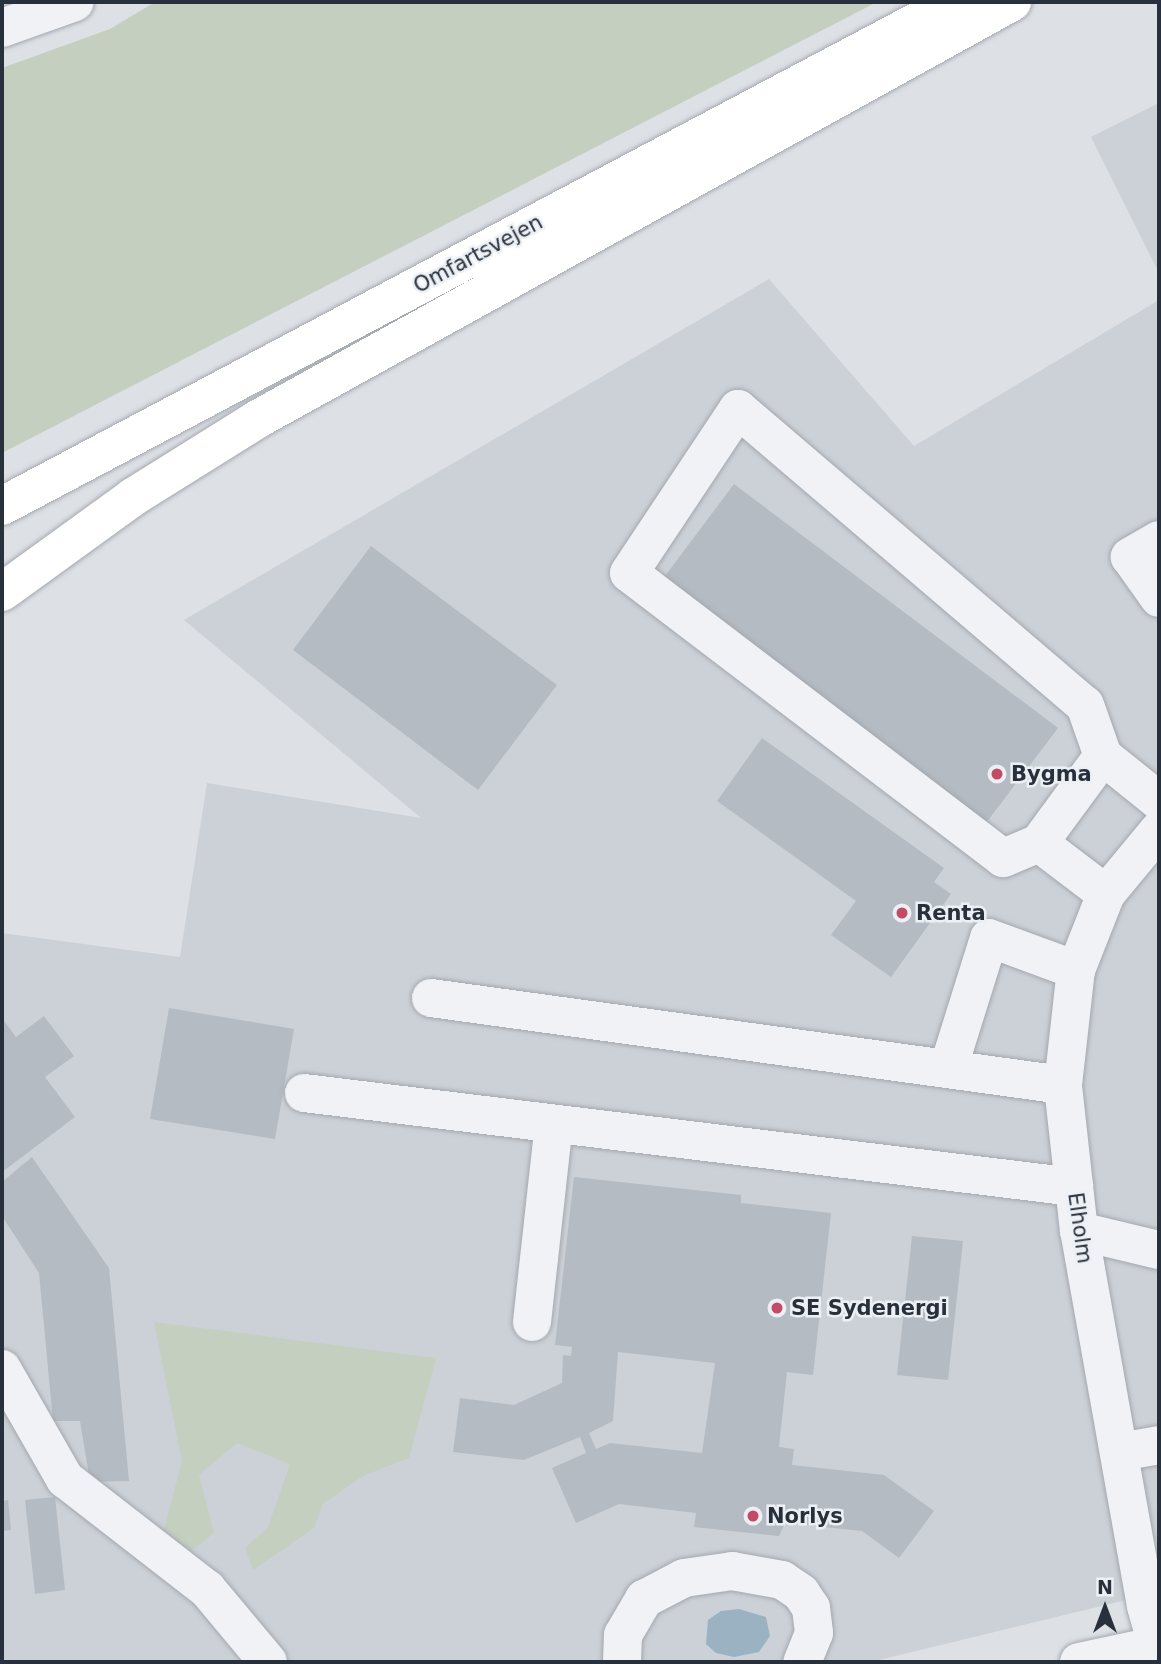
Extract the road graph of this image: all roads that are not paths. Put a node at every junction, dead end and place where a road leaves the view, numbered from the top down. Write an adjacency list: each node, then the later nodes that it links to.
1 (75, 2): 4 (street)
2 (954, 2): 5 (highway, Omfartsvejen)
3 (1012, 2): 7 (highway)
4 (2, 28)
5 (2, 506)
6 (1159, 540): 8 (street)
7 (2, 592)
8 (1159, 598)
9 (1103, 756): 10 (street); 12 (street); 12 (street)
10 (1159, 801)
11 (1159, 830): 13 (street, Elholm)
12 (1039, 843): 13 (street)
13 (1106, 894): 14 (street, Elholm)
14 (1076, 970): 16 (street); 17 (street, Elholm)
15 (430, 998): 16 (street)
16 (948, 1069): 17 (street)
17 (1063, 1085): 20 (street, Elholm)
18 (304, 1093): 19 (street)
19 (554, 1124): 20 (street); 23 (street)
20 (1074, 1187): 21 (street, Elholm)
21 (1079, 1231): 22 (street); 26 (street, Elholm)
22 (1159, 1250)
23 (532, 1322)
24 (2, 1369): 28 (street)
25 (1159, 1445): 26 (street)
26 (1120, 1452): 27 (street, Elholm)
27 (1158, 1645): 31 (street)
28 (268, 1662)
29 (622, 1662): 30 (street)
30 (802, 1662)
31 (1079, 1662)

